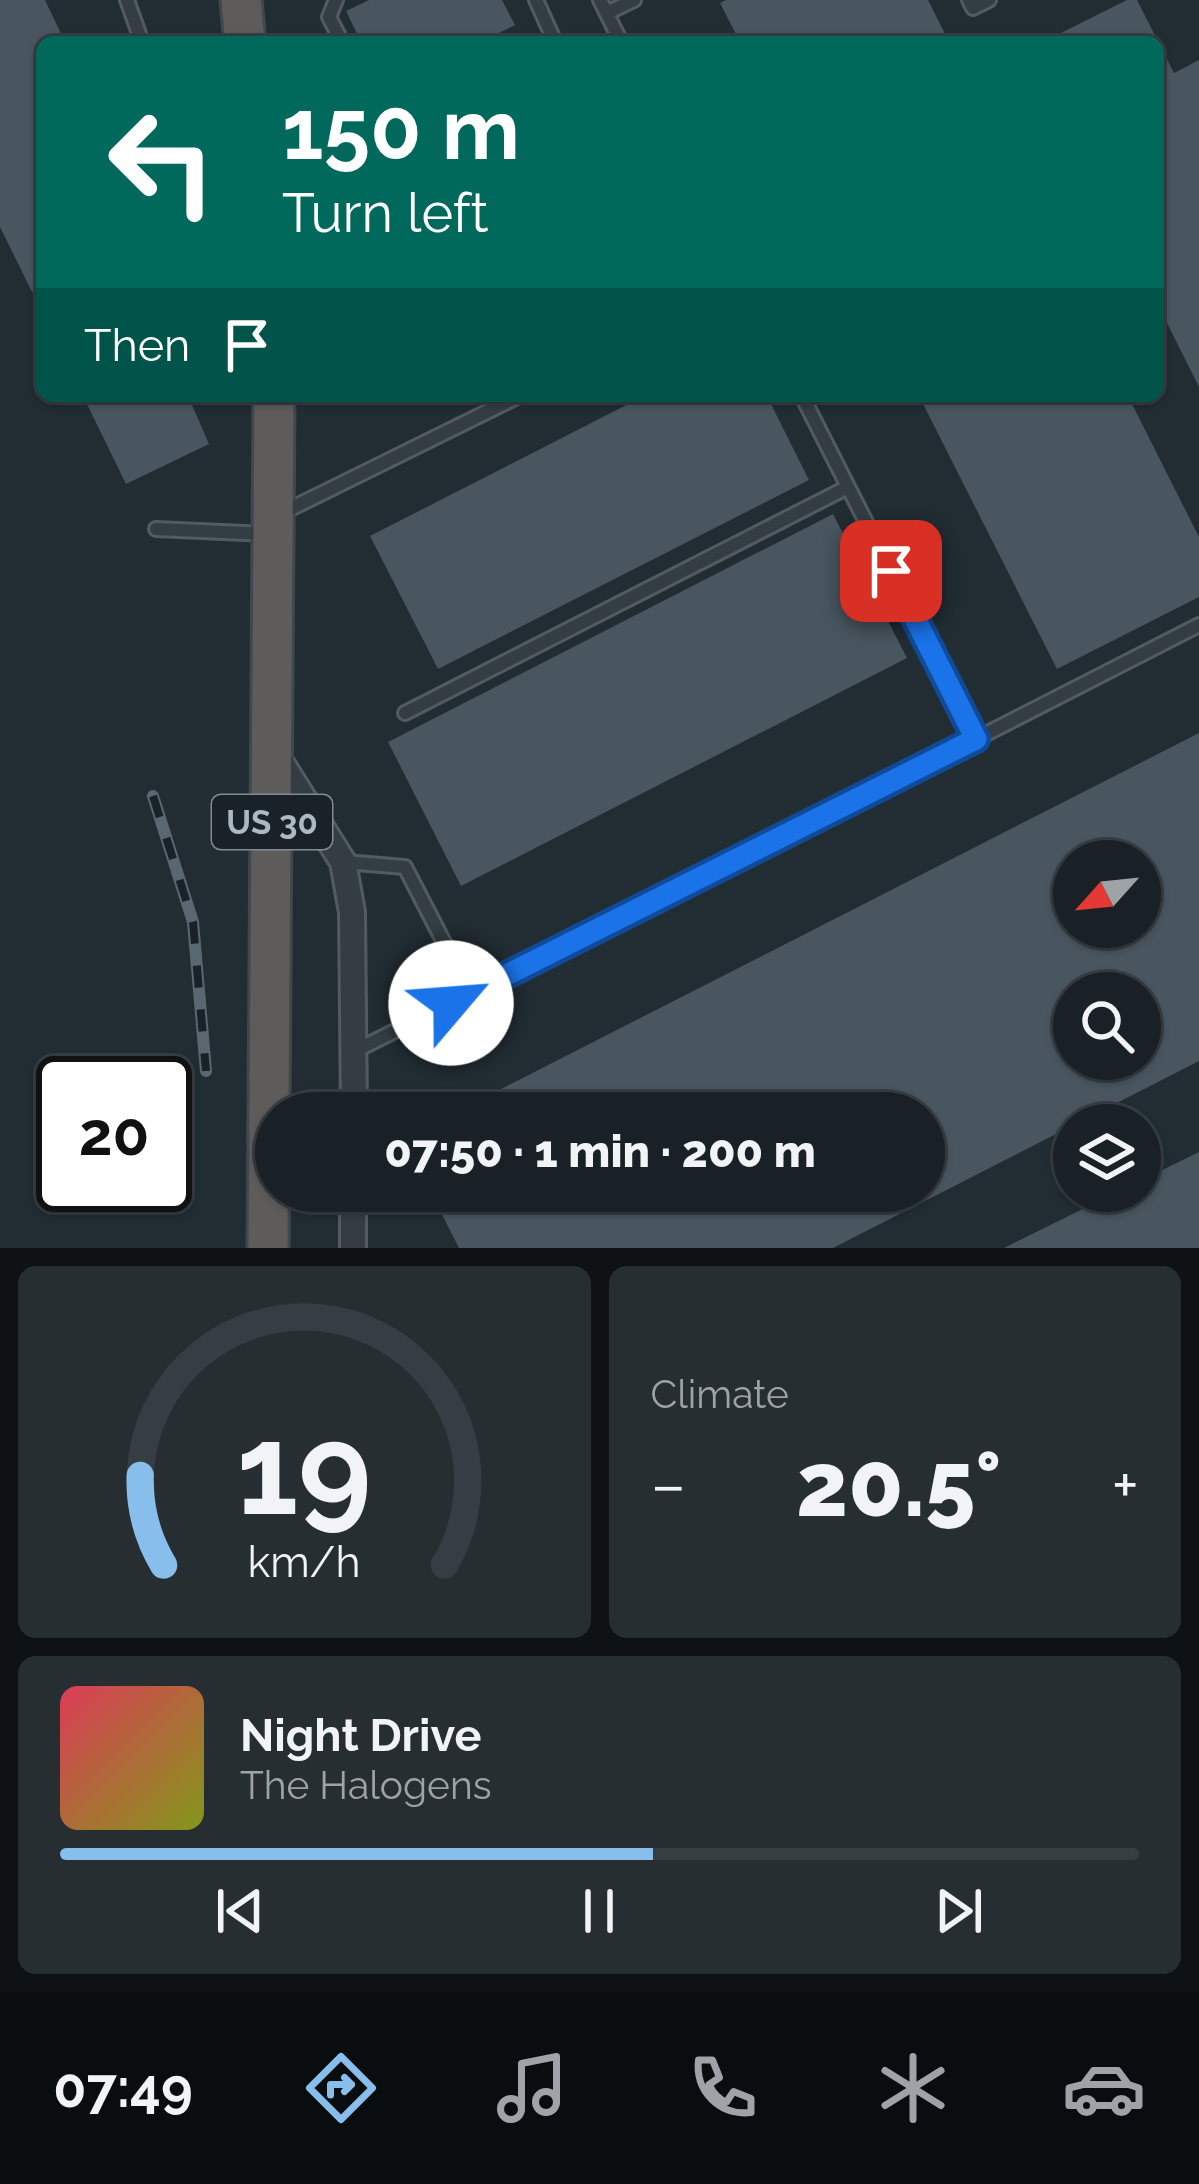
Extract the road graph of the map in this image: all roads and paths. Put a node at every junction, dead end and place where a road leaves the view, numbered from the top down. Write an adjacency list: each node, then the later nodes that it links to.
1 (127, 0): 9 (lane)
2 (241, 0): 10 (highway)
3 (336, 0): 11 (lane)
4 (536, 0): 12 (lane)
5 (634, 0): 8 (lane)
6 (969, 0): 7 (lane)
7 (988, 0)
8 (603, 7): 13 (lane)
9 (140, 36)
10 (244, 36)
11 (339, 36)
12 (552, 36)
13 (618, 36)
14 (274, 402): 18 (highway, US 30)
15 (508, 402): 18 (lane)
16 (805, 402): 17 (lane)
17 (848, 487): 21 (lane); 22 (lane)
18 (275, 525): 19 (lane); 23 (highway, US 30)
19 (156, 529)
20 (1199, 625): 22 (lane)
21 (405, 712)
22 (976, 739): 25 (lane)
23 (272, 749): 24 (street); 29 (highway, US 30)
24 (343, 862): 25 (lane); 26 (street)
25 (451, 1003): 26 (lane)
26 (355, 1051): 27 (street)
27 (354, 1092)
28 (353, 1212): 30 (street)
29 (268, 1248)
30 (353, 1248)

